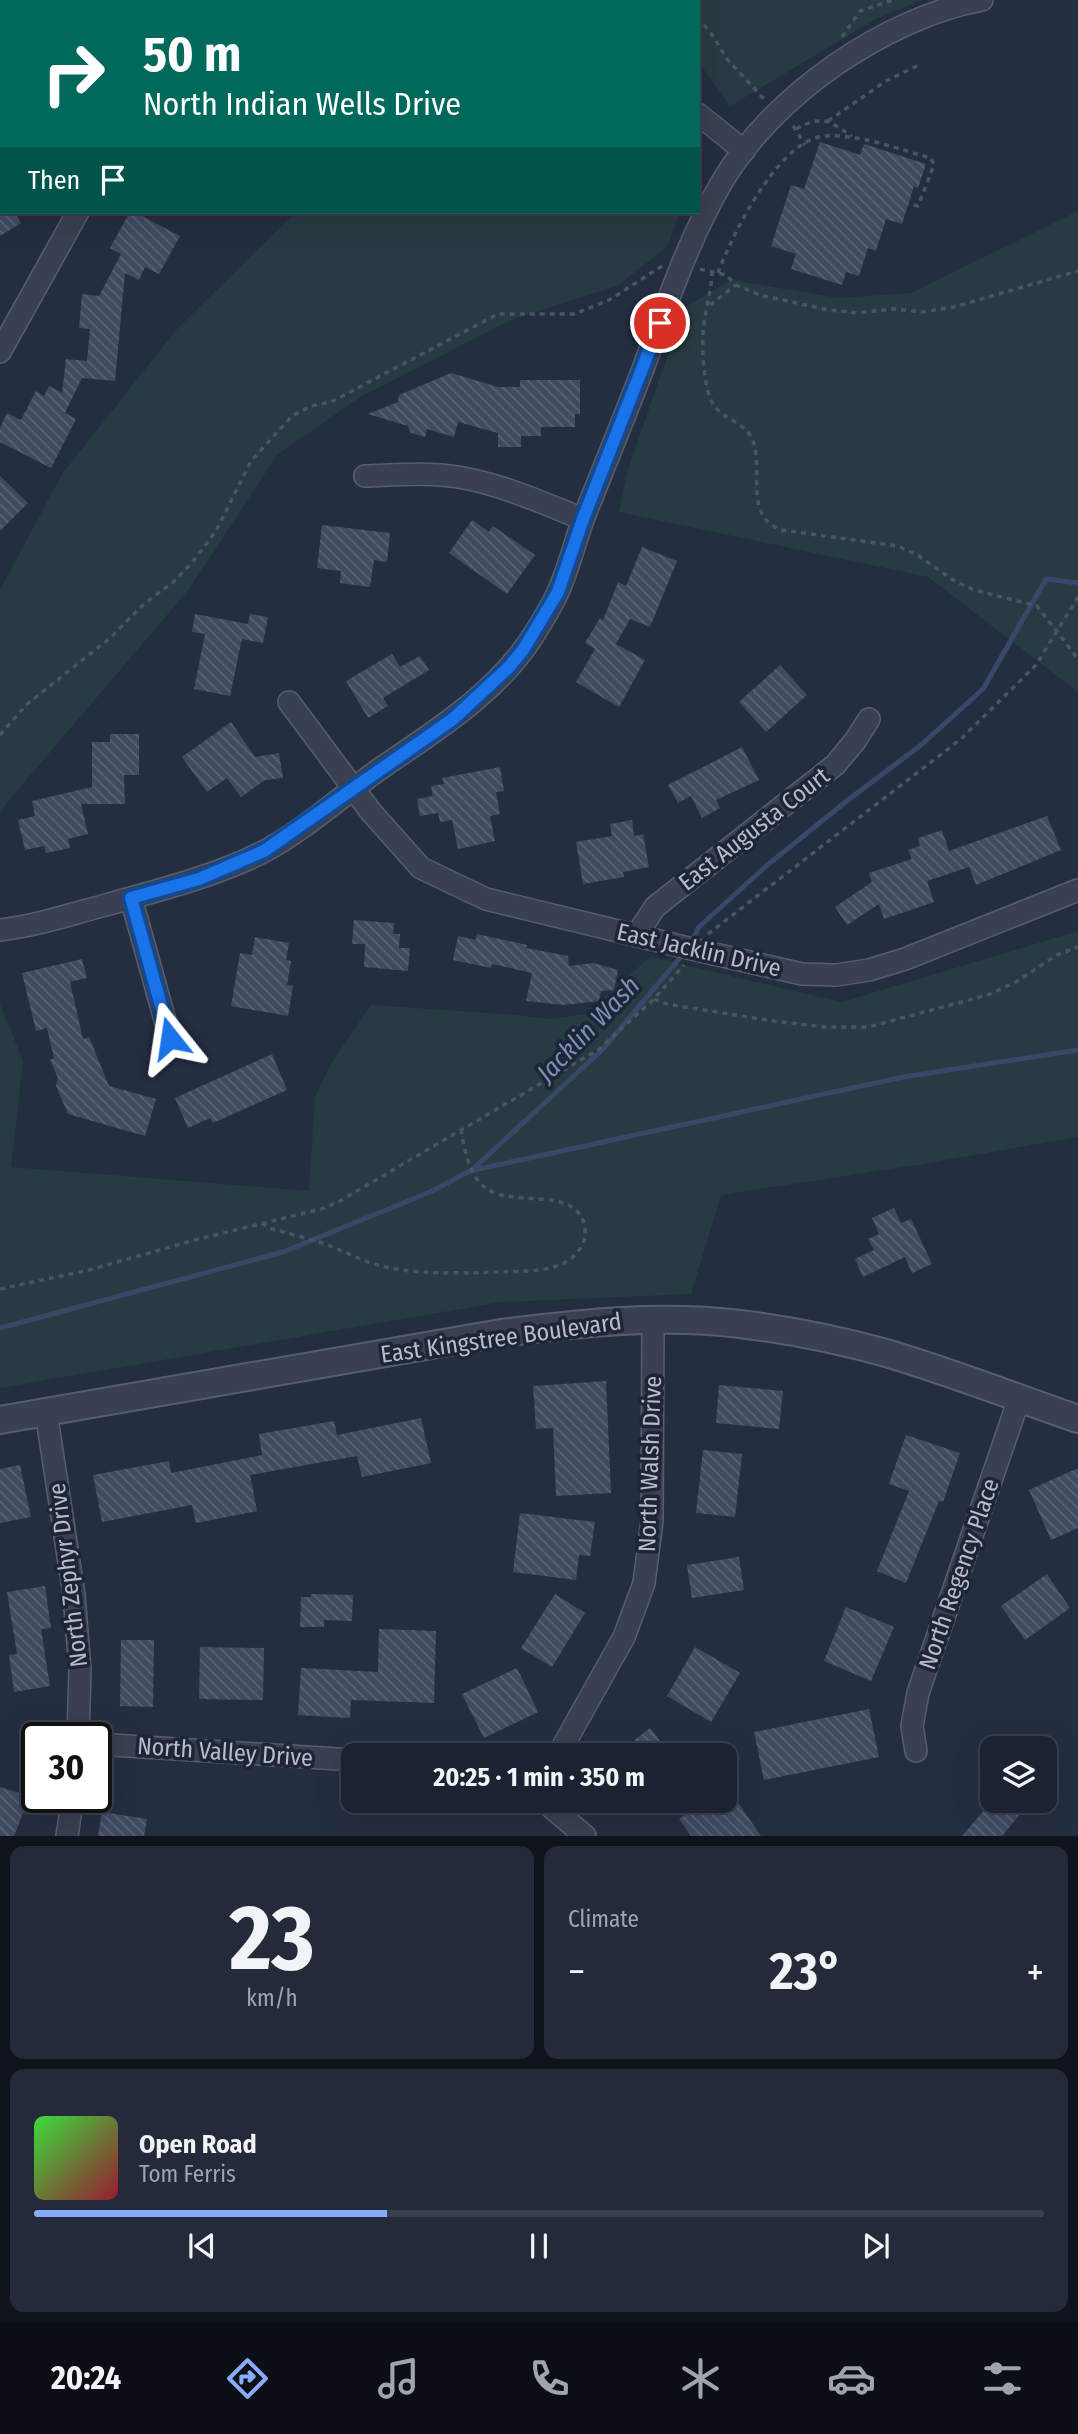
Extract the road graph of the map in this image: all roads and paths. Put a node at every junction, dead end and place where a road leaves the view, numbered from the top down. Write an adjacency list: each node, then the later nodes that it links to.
1 (982, 0): 4 (street)
2 (700, 20): 4 (path)
3 (919, 65): 6 (path)
4 (778, 113): 7 (path); 10 (street)
5 (700, 116): 10 (street)
6 (828, 121): 7 (path); 8 (path)
7 (796, 129): 9 (path)
8 (854, 137): 9 (path); 11 (path)
9 (805, 145): 16 (path)
10 (744, 151): 13 (street)
11 (908, 204)
12 (77, 214): 19 (street)
13 (682, 265): 14 (path); 21 (street); 27 (path)
14 (712, 271): 16 (path); 18 (path)
15 (1078, 271): 17 (path)
16 (718, 273): 17 (path)
17 (736, 285): 18 (path)
18 (708, 306): 23 (path)
19 (0, 352)
20 (365, 476): 21 (street)
21 (583, 519): 28 (street)
22 (1078, 597): 23 (path)
23 (1057, 632): 24 (path); 33 (path)
24 (1078, 659)
25 (289, 702): 28 (street, East Jacklin Drive)
26 (869, 719): 32 (street, East Augusta Court)
27 (0, 735)
28 (353, 788): 30 (street); 32 (street, East Jacklin Drive)
29 (1078, 890): 32 (street, East Jacklin Drive)
30 (131, 898): 31 (street); 37 (street)
31 (0, 930)
32 (636, 936)
33 (703, 941)
34 (1078, 947): 36 (path)
35 (691, 956): 36 (path)
36 (654, 999): 38 (path)
37 (170, 1038)
38 (461, 1131): 39 (path); 39 (path)
39 (262, 1223): 40 (path)
40 (0, 1289)
41 (653, 1320): 42 (street, East Kingstree Boulevard); 43 (street, East Kingstree Boulevard); 47 (street, North Walsh Drive)
42 (1019, 1399): 44 (street, East Kingstree Boulevard); 49 (street, North Regency Place)
43 (46, 1412): 45 (street, East Kingstree Boulevard); 46 (street, North Zephyr Drive)
44 (1078, 1419)
45 (0, 1420)
46 (78, 1722)
47 (565, 1743)
48 (112, 1745): 50 (street, North Valley Drive)
49 (916, 1751)
50 (341, 1759)
51 (71, 1813): 53 (street)
52 (558, 1813): 54 (street)
53 (67, 1836)
54 (585, 1836)

